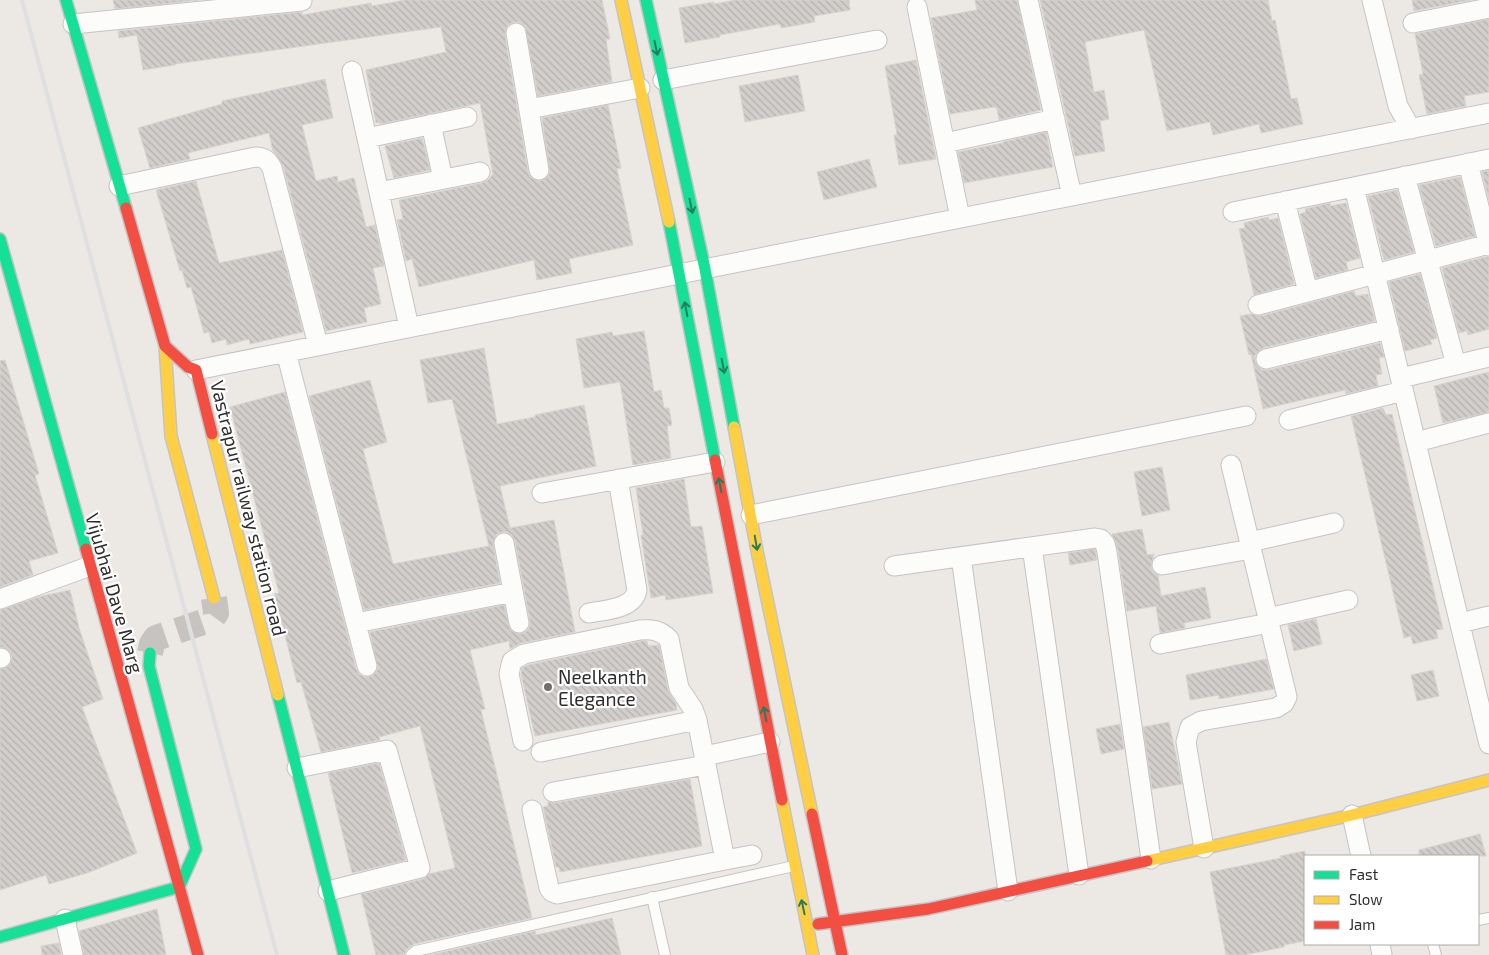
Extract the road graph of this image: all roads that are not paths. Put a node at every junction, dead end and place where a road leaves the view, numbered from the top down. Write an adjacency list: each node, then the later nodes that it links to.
1 (66, 0): 10 (street)
2 (621, 0): 15 (street)
3 (646, 0): 14 (street, one-way to 14)
4 (1028, 0): 19 (street)
5 (1372, 0): 21 (street)
6 (302, 1): 10 (street)
7 (917, 7): 23 (street)
8 (1489, 8): 9 (street)
9 (1413, 23)
10 (73, 24): 30 (street)
11 (516, 33): 16 (street)
12 (877, 40): 14 (street)
13 (352, 71): 22 (street)
14 (664, 80): 40 (street, one-way to 40)
15 (640, 88): 16 (street); 41 (street)
16 (529, 109): 26 (street)
17 (1489, 113): 21 (street)
18 (467, 117): 20 (street)
19 (1055, 119): 23 (street); 33 (street)
20 (431, 124): 22 (street); 29 (street)
21 (1411, 128): 33 (street)
22 (367, 138): 32 (street)
23 (945, 143): 36 (street)
24 (1489, 159): 25 (street)
25 (1468, 163): 28 (street); 38 (street)
26 (539, 170)
27 (480, 172): 29 (street)
28 (1405, 176): 31 (street); 39 (street)
29 (443, 179): 32 (street)
30 (119, 186): 49 (street); 50 (street)
31 (1354, 187): 34 (street); 42 (street)
32 (379, 192): 47 (street)
33 (1072, 196): 36 (street)
34 (1285, 201): 35 (street); 43 (street)
35 (1233, 212)
36 (960, 218): 40 (street)
37 (0, 240): 46 (street, Vijubhai Dave Marg)
38 (1489, 245): 39 (street)
39 (1427, 260): 42 (street); 54 (street)
40 (705, 269): 41 (street); 65 (street, one-way to 65)
41 (680, 273): 47 (street); 61 (street, one-way to 41)
42 (1375, 274): 43 (street); 48 (street)
43 (1308, 292): 45 (street)
44 (0, 301): 46 (street)
45 (1258, 305)
46 (19, 312): 72 (street, Vijubhai Dave Marg)
47 (409, 327): 49 (street)
48 (1388, 329): 53 (street); 56 (street)
49 (318, 345): 51 (street)
50 (164, 346): 55 (street, Vastrapur railway station road); 75 (street)
51 (286, 352): 55 (street); 81 (street)
52 (1489, 357): 54 (street)
53 (1266, 360)
54 (1456, 365): 56 (street)
55 (196, 370): 94 (street, Vastrapur railway station road)
56 (1402, 385): 58 (street); 60 (street)
57 (1246, 416): 65 (street)
58 (1289, 420)
59 (1489, 423): 60 (street)
60 (1416, 442): 83 (street)
61 (715, 462): 63 (street); 90 (street, one-way to 61)
62 (1231, 465): 68 (street)
63 (618, 479): 64 (street); 78 (street)
64 (542, 492)
65 (751, 516): 111 (street, one-way to 111)
66 (1334, 523): 68 (street)
67 (504, 543): 74 (street)
68 (1250, 546): 71 (street); 80 (street)
69 (1032, 547): 70 (street); 102 (street); 105 (street)
70 (960, 557): 73 (street); 108 (street)
71 (1162, 565)
72 (90, 566): 76 (street); 106 (street, Vijubhai Dave Marg)
73 (894, 566)
74 (513, 592): 81 (street); 82 (street)
75 (214, 598)
76 (0, 600)
77 (1348, 600): 80 (street)
78 (589, 613)
79 (1489, 616): 83 (street)
80 (1269, 620): 84 (street); 99 (street)
81 (356, 623): 86 (street)
82 (519, 623)
83 (1460, 623): 87 (street)
84 (1160, 644)
85 (150, 653): 106 (street)
86 (367, 666)
87 (1481, 679): 91 (street)
88 (697, 720): 89 (street); 92 (street); 93 (street)
89 (523, 741)
90 (770, 742): 93 (street); 104 (street)
91 (1489, 744)
92 (541, 752)
93 (706, 760): 96 (street); 103 (street)
94 (297, 768): 107 (street, Vastrapur railway station road); 107 (street)
95 (1489, 780): 98 (street)
96 (553, 792)
97 (532, 810): 103 (street)
98 (1352, 815): 99 (street); 101 (street)
99 (1204, 848): 102 (street)
100 (752, 855): 103 (street)
101 (1361, 855)
102 (1151, 859): 105 (street)
103 (725, 860)
104 (795, 866): 109 (lane); 112 (street, one-way to 104)
105 (1079, 875): 108 (street)
106 (179, 887): 110 (street); 115 (street, Vijubhai Dave Marg)
107 (328, 891): 116 (street, Vastrapur railway station road)
108 (1008, 892): 111 (street)
109 (652, 897): 117 (lane); 118 (lane)
110 (65, 919): 113 (street); 114 (street)
111 (835, 921): 112 (street); 120 (street)
112 (807, 925): 119 (street)
113 (0, 937)
114 (73, 955)
115 (198, 955)
116 (344, 955)
117 (411, 955)
118 (665, 955)
119 (813, 955)
120 (842, 955)

